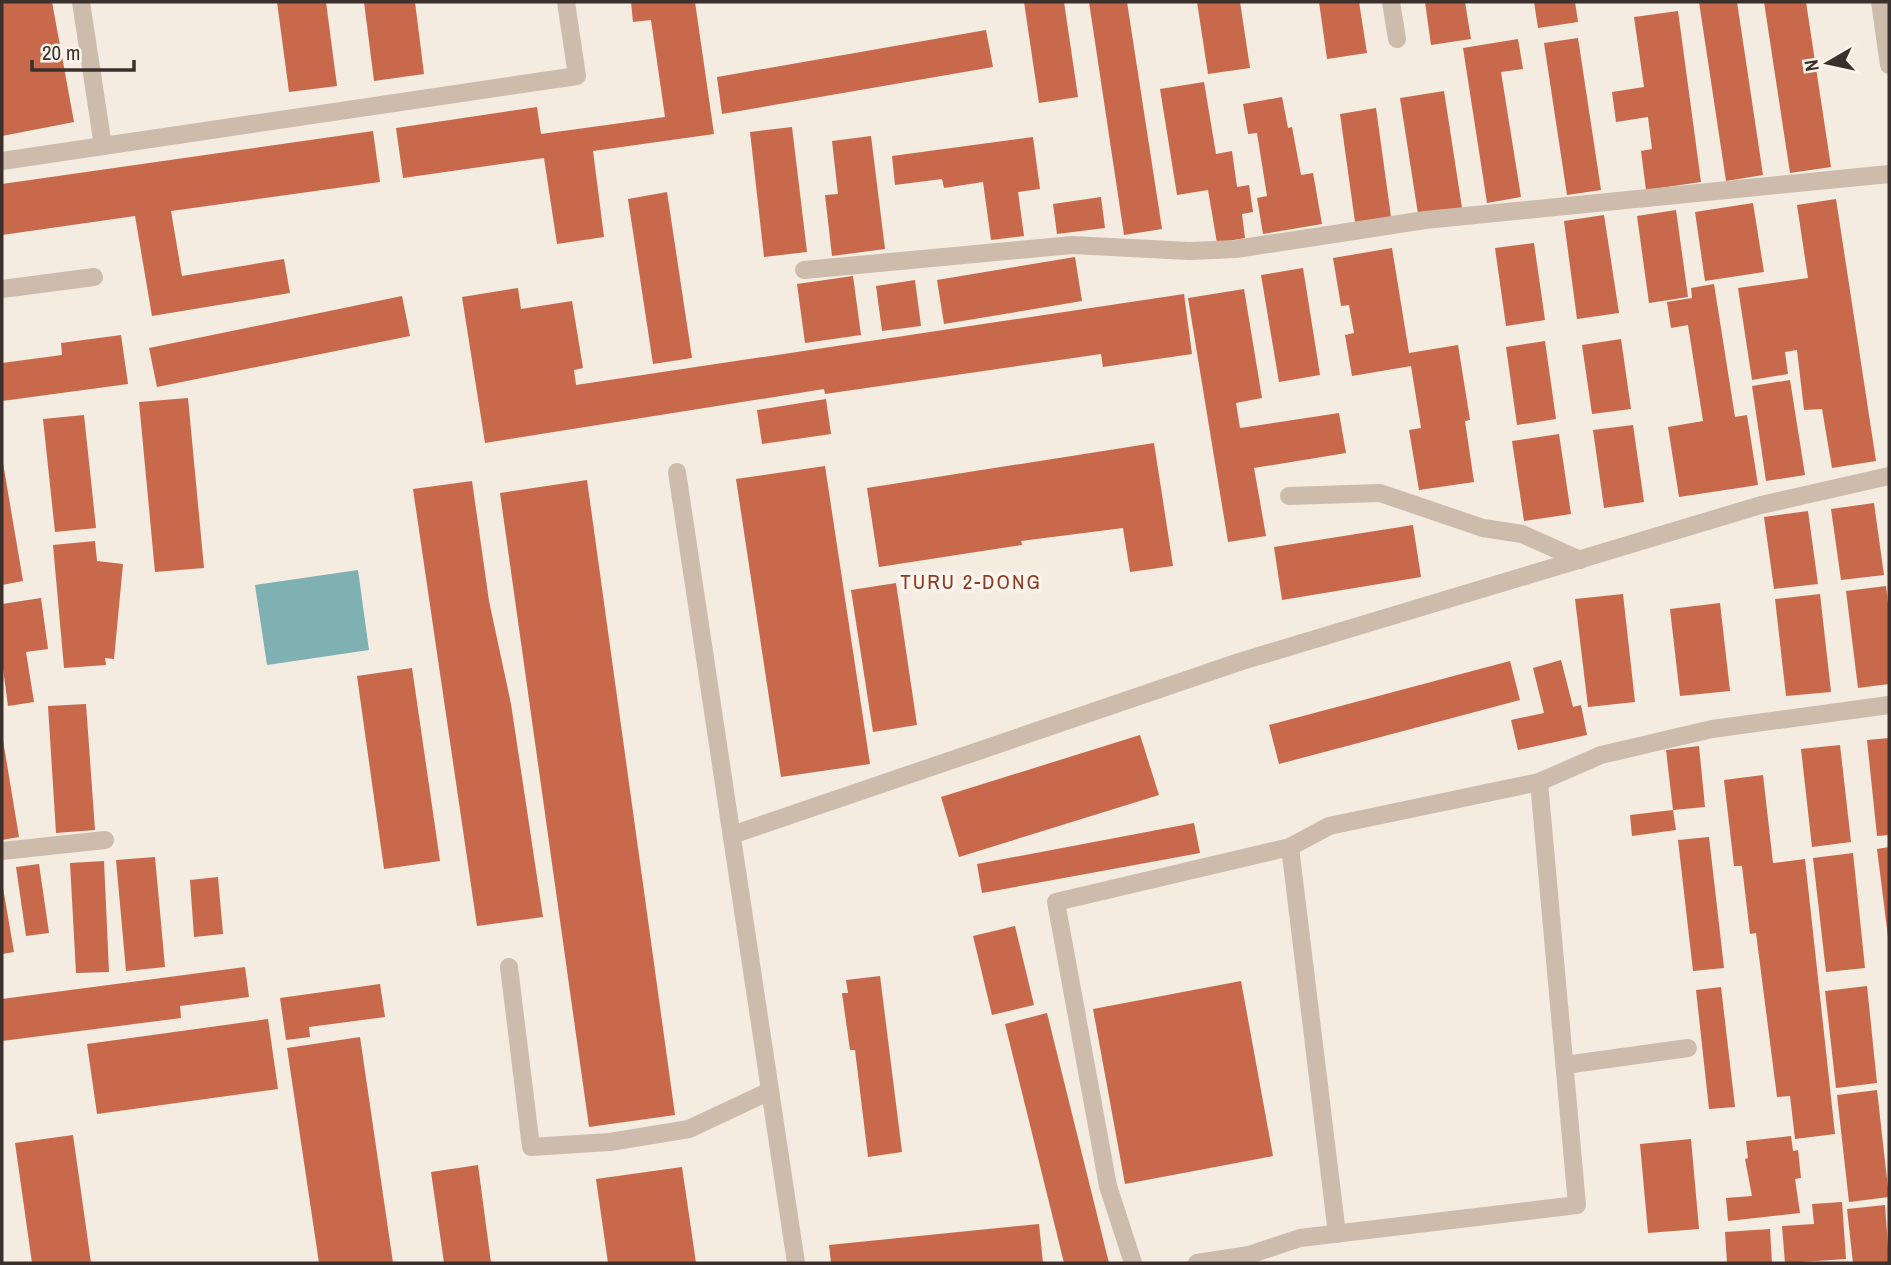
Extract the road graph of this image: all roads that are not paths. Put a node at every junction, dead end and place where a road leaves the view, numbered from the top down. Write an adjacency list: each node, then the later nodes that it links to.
1 (81, 2): 7 (street)
2 (566, 2): 7 (street)
3 (1391, 2): 5 (street)
4 (1880, 2): 6 (street)
5 (1397, 39)
6 (1889, 65)
7 (103, 146): 8 (street)
8 (2, 161)
9 (1889, 174): 10 (street)
10 (804, 270)
11 (94, 277): 12 (street)
12 (2, 289)
13 (677, 472): 19 (street)
14 (1889, 476): 16 (street)
15 (1289, 496): 16 (street)
16 (1580, 560): 19 (street)
17 (1889, 705): 18 (street)
18 (1539, 782): 21 (street); 25 (street)
19 (732, 835): 26 (street)
20 (105, 840): 22 (street)
21 (1290, 847): 27 (street); 30 (street)
22 (2, 851)
23 (509, 967): 26 (street)
24 (1688, 1048): 25 (street)
25 (1565, 1065): 27 (street)
26 (770, 1091): 29 (street)
27 (1337, 1234): 28 (street)
28 (1250, 1259): 31 (street)
29 (796, 1263)
30 (1133, 1263)
31 (1197, 1263)

